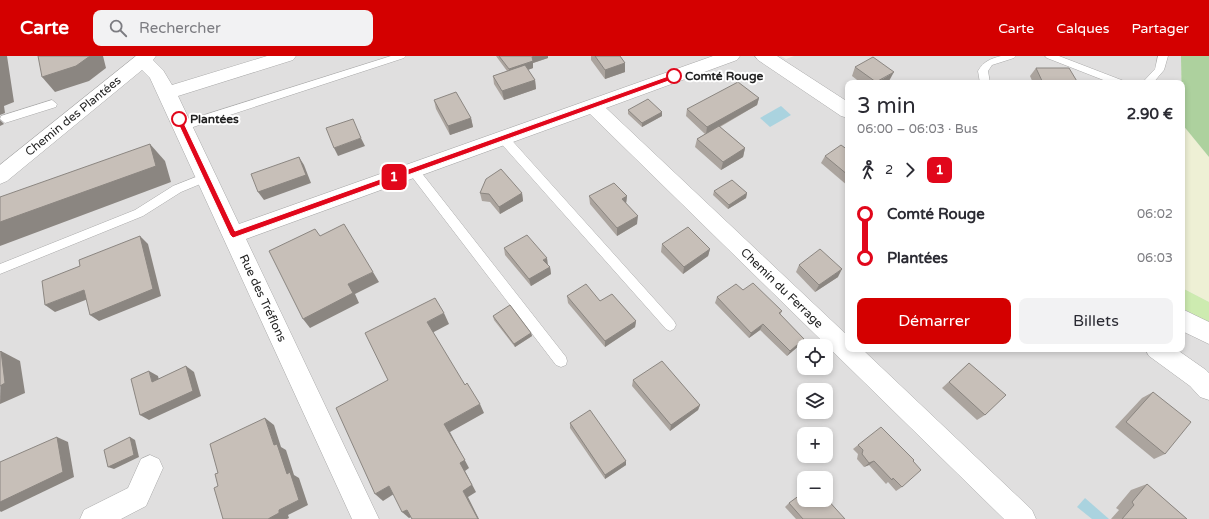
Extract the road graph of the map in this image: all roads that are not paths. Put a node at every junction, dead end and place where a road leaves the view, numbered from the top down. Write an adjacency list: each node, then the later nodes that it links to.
1 (287, 56): 12 (street)
2 (401, 56): 17 (lane)
3 (731, 56): 14 (street)
4 (764, 56): 15 (street)
5 (1011, 56): 9 (lane)
6 (1050, 56): 10 (lane)
7 (1163, 56): 11 (lane)
8 (144, 58): 12 (street, Rue des Tréflons); 20 (street, Chemin des Plantées)
9 (984, 80)
10 (1113, 80)
11 (1150, 80)
12 (167, 93): 17 (street, Rue des Tréflons)
13 (52, 104): 16 (lane)
14 (593, 106): 18 (street); 27 (street, Chemin du Ferrage)
15 (845, 110)
16 (5, 119)
17 (183, 126): 21 (street, Rue des Tréflons)
18 (503, 138): 19 (street); 25 (lane)
19 (413, 170): 22 (street); 30 (lane)
20 (0, 176)
21 (206, 177): 22 (street, Rue des Tréflons); 23 (lane)
22 (233, 235): 34 (street, Rue des Tréflons)
23 (0, 269)
24 (1185, 321): 26 (street)
25 (670, 325)
26 (1209, 334)
27 (845, 349)
28 (849, 352): 35 (street, Chemin du Ferrage)
29 (1161, 352): 31 (street)
30 (561, 361)
31 (1209, 389)
32 (150, 468): 33 (street)
33 (93, 519)
34 (366, 519)
35 (1022, 519)

